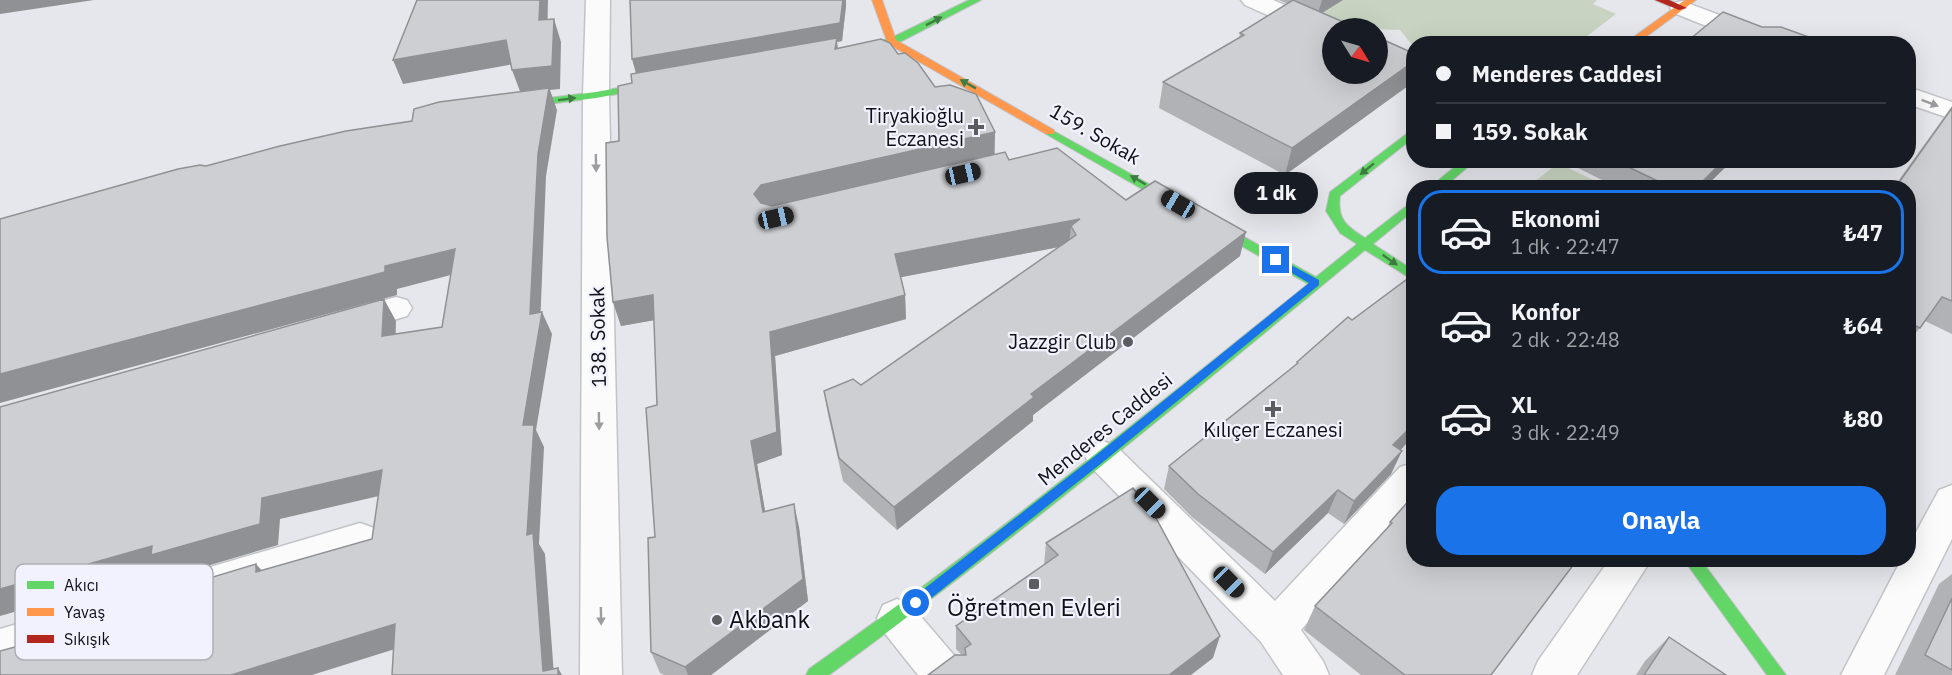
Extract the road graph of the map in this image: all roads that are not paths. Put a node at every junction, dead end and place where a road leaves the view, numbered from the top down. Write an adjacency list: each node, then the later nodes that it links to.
1 (598, 0): 12 (street, 138. Sokak)
2 (877, 0): 9 (main road)
3 (976, 0): 9 (main road, one-way to 3)
4 (1253, 0): 6 (street)
5 (1678, 3): 7 (main road); 8 (street)
6 (1322, 31)
7 (1639, 36)
8 (1755, 36)
9 (892, 42): 10 (main road); 17 (main road, 159. Sokak, one-way to 9)
10 (835, 52)
11 (675, 81): 12 (main road)
12 (596, 95): 14 (main road, one-way to 12); 38 (street, 138. Sokak, one-way to 38)
13 (1916, 98): 15 (street, one-way to 15)
14 (495, 108)
15 (1952, 111)
16 (1406, 138): 22 (main road, one-way to 22)
17 (1080, 147): 18 (street); 24 (main road, 159. Sokak, one-way to 17)
18 (1045, 155)
19 (1461, 168): 20 (main road)
20 (1446, 180)
21 (1406, 215): 22 (main road, Menderes Caddesi)
22 (1367, 243): 23 (main road, one-way to 23); 24 (main road, Menderes Caddesi)
23 (1406, 271)
24 (1316, 283): 27 (main road, Menderes Caddesi)
25 (396, 308): 26 (street)
26 (317, 330)
27 (1103, 456): 34 (main road, Menderes Caddesi); 35 (street)
28 (1406, 486): 35 (street)
29 (1952, 501): 44 (street)
30 (360, 540): 33 (street)
31 (1626, 567): 42 (street)
32 (1697, 567): 43 (main road)
33 (213, 584)
34 (897, 618): 39 (main road, Menderes Caddesi); 40 (street)
35 (1276, 629): 41 (street)
36 (15, 644): 37 (street)
37 (0, 648)
38 (602, 675)
39 (815, 675)
40 (944, 675)
41 (1308, 675)
42 (1553, 675)
43 (1777, 675)
44 (1862, 675)

